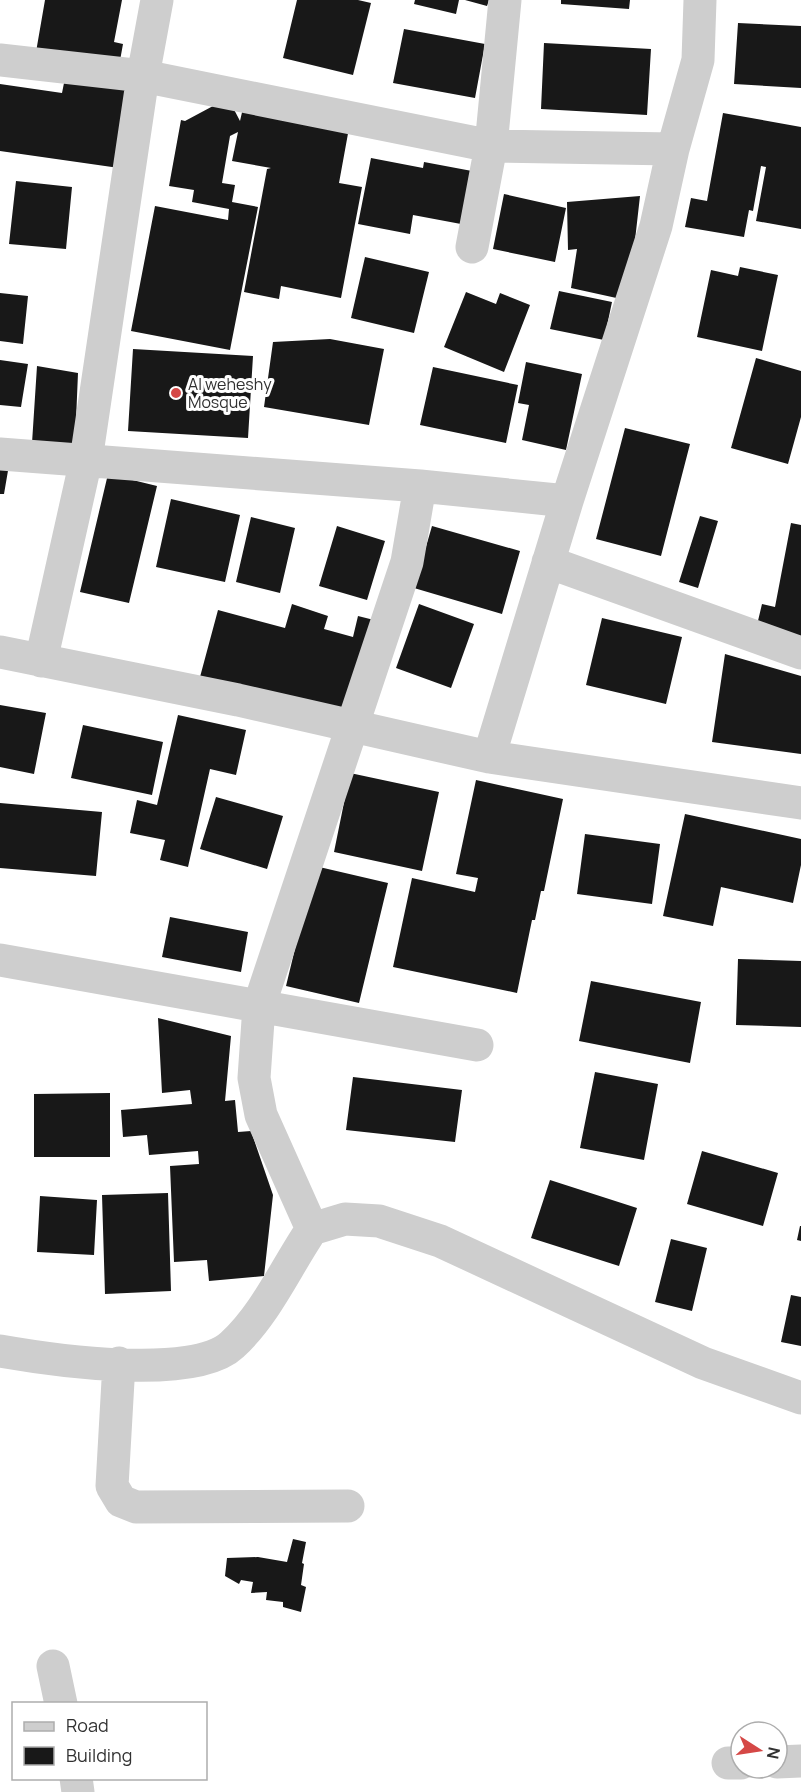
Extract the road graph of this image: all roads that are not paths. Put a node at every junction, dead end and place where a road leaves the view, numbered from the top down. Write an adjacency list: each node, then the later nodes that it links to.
1 (157, 0): 5 (street)
2 (505, 0): 6 (street)
3 (700, 0): 7 (street)
4 (0, 60): 5 (street)
5 (143, 76): 6 (street); 10 (street)
6 (491, 146): 7 (street); 8 (street)
7 (673, 149): 12 (street)
8 (472, 247)
9 (0, 454): 10 (street)
10 (86, 460): 11 (street); 16 (street)
11 (420, 486): 12 (street); 17 (street)
12 (567, 501): 13 (street)
13 (548, 562): 15 (street); 18 (street)
14 (0, 652): 16 (street)
15 (801, 653)
16 (41, 661): 17 (street)
17 (351, 725): 18 (street); 21 (street)
18 (489, 757): 19 (street)
19 (801, 803)
20 (0, 960): 21 (street)
21 (259, 1006): 22 (street); 23 (street)
22 (477, 1046)
23 (312, 1229): 25 (street); 26 (street)
24 (0, 1351): 25 (street)
25 (119, 1363): 27 (street)
26 (801, 1398)
27 (348, 1506)
28 (53, 1666): 29 (street)
29 (61, 1702)

